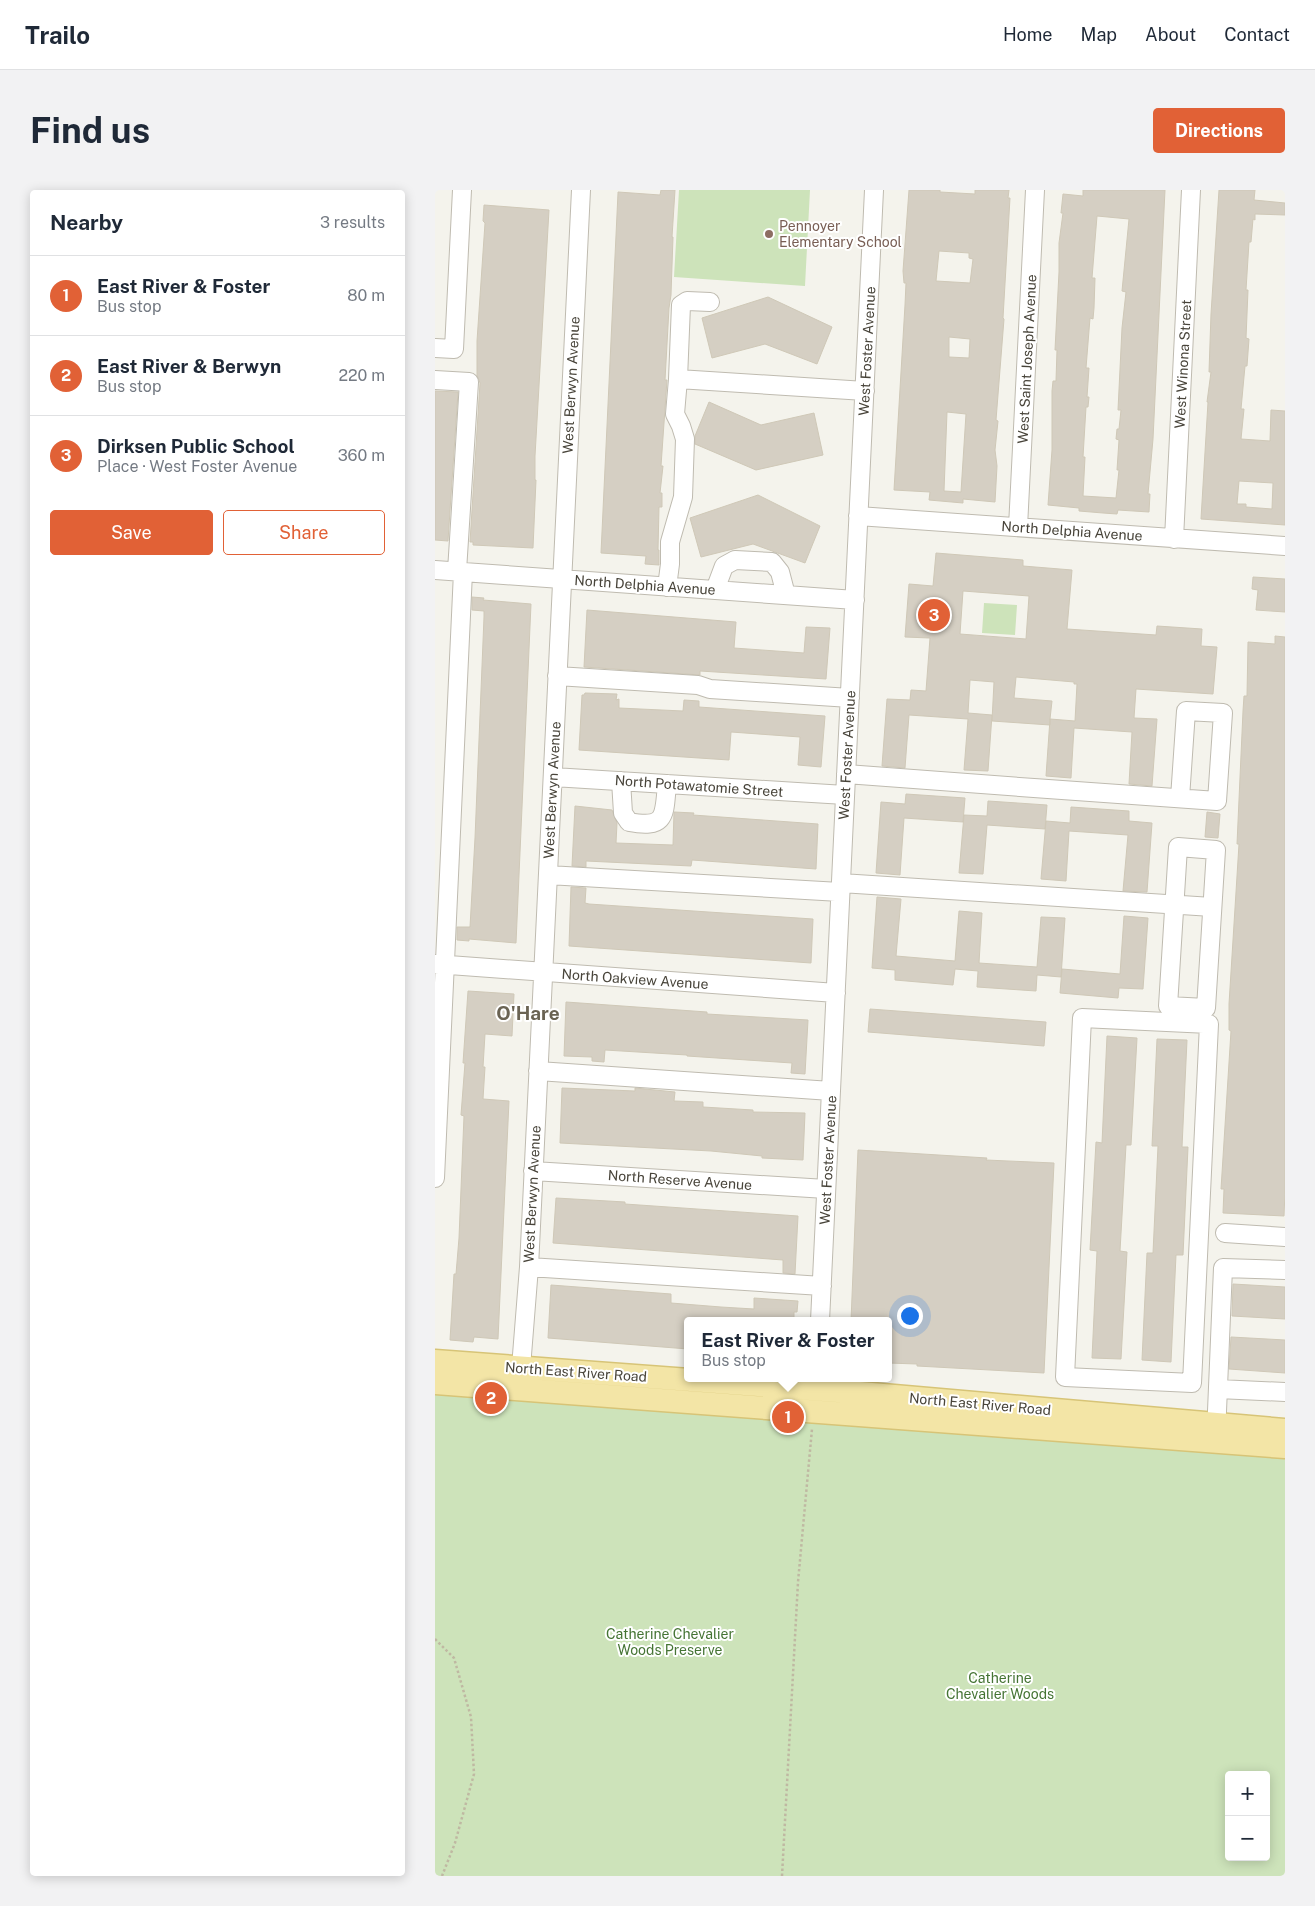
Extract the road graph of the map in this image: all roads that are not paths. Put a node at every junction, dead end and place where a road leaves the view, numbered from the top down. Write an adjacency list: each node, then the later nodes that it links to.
1 (462, 190): 7 (street)
2 (581, 190): 17 (street, West Berwyn Avenue)
3 (874, 190): 10 (street, West Foster Avenue)
4 (1035, 190): 12 (street, West Saint Joseph Avenue)
5 (1191, 190): 13 (street, West Winona Street)
6 (710, 302): 8 (street)
7 (435, 348)
8 (678, 379): 10 (street); 18 (street)
9 (435, 380): 16 (street)
10 (865, 391): 11 (street, West Foster Avenue)
11 (859, 516): 12 (street, North Delphia Avenue); 21 (street, West Foster Avenue)
12 (1018, 527): 13 (street, North Delphia Avenue)
13 (1175, 538): 14 (street, North Delphia Avenue)
14 (1285, 546)
15 (435, 570): 16 (street, North Delphia Avenue)
16 (460, 572): 17 (street, North Delphia Avenue); 34 (street)
17 (562, 579): 18 (street, North Delphia Avenue); 22 (street, West Berwyn Avenue)
18 (667, 587): 19 (street, North Delphia Avenue)
19 (715, 590): 20 (street, North Delphia Avenue); 20 (street)
20 (786, 595): 21 (street, North Delphia Avenue)
21 (855, 600): 23 (street, West Foster Avenue)
22 (557, 676): 23 (street); 25 (street, West Berwyn Avenue)
23 (850, 698): 24 (street, West Foster Avenue)
24 (846, 774): 28 (street, West Foster Avenue); 29 (street)
25 (553, 776): 26 (street, North Potawatomie Street); 30 (street, West Berwyn Avenue)
26 (621, 781): 27 (street, North Potawatomie Street); 27 (street)
27 (667, 784): 28 (street, North Potawatomie Street)
28 (845, 795): 31 (street, West Foster Avenue)
29 (1180, 798): 29 (street)
30 (548, 875): 31 (street); 35 (street, West Berwyn Avenue)
31 (841, 888): 32 (street); 36 (street, West Foster Avenue)
32 (1175, 905): 33 (street); 33 (street); 33 (street)
33 (1213, 907)
34 (440, 965): 35 (street, North Oakview Avenue); 40 (street)
35 (543, 972): 36 (street, North Oakview Avenue); 37 (street, West Berwyn Avenue)
36 (836, 993): 38 (street, West Foster Avenue)
37 (538, 1071): 38 (street); 39 (street, West Berwyn Avenue)
38 (831, 1091): 41 (street, West Foster Avenue)
39 (533, 1171): 41 (street, North Reserve Avenue); 44 (street, West Berwyn Avenue)
40 (435, 1178)
41 (826, 1189): 46 (street, West Foster Avenue)
42 (1225, 1232): 43 (street)
43 (1285, 1237)
44 (529, 1267): 46 (street); 49 (street, West Berwyn Avenue)
45 (1285, 1270): 52 (street)
46 (821, 1286): 47 (street, West Foster Avenue)
47 (820, 1317)
48 (435, 1361): 49 (main road, North East River Road)
49 (521, 1378): 50 (main road, North East River Road); 54 (main road, North East River Road)
50 (435, 1383)
51 (1192, 1383): 51 (street)
52 (1218, 1389): 53 (street); 56 (street)
53 (1285, 1392)
54 (815, 1400): 56 (main road, North East River Road)
55 (1285, 1430): 56 (main road, North East River Road)
56 (1216, 1433): 57 (main road, North East River Road)
57 (1285, 1447)

